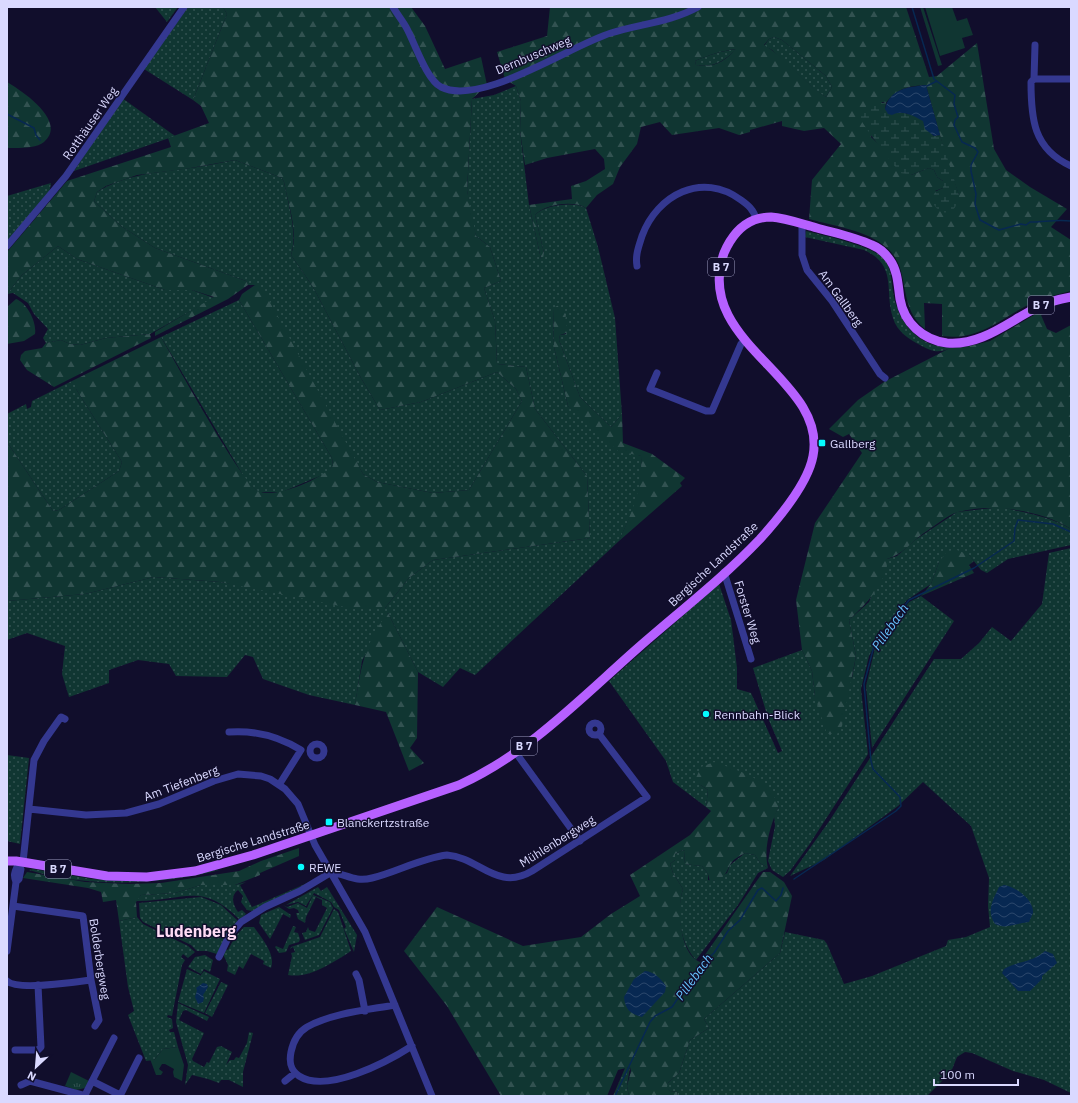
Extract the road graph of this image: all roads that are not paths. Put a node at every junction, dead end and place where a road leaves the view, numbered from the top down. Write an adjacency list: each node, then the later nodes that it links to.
1 (184, 7): 10 (street, Rotthäuser Weg)
2 (393, 7): 3 (street, Dernbuschweg)
3 (698, 7)
4 (1035, 45): 5 (street)
5 (1034, 79): 6 (street); 7 (street)
6 (1071, 79)
7 (1071, 166)
8 (756, 219): 9 (main road, Bergische Landstraße / B 7); 11 (street); 13 (main road, Bergische Landstraße / B 7)
9 (802, 224): 12 (main road, Bergische Landstraße / B 7); 15 (street, Am Gallberg)
10 (7, 246)
11 (637, 266)
12 (1071, 296)
13 (745, 340): 14 (street); 16 (main road, Bergische Landstraße / B 7)
14 (657, 373)
15 (884, 378)
16 (724, 572): 17 (street, Forster Weg); 23 (main road, Bergische Landstraße / B 7)
17 (751, 659)
18 (65, 719): 25 (street)
19 (229, 732): 21 (street)
20 (599, 734): 27 (street, Mühlenbergweg)
21 (301, 750): 22 (street); 24 (street)
22 (311, 750)
23 (516, 753): 26 (main road, Bergische Landstraße / B 7); 27 (street)
24 (279, 785): 25 (street, Am Tiefenberg); 26 (street, Am Tiefenberg)
25 (29, 809): 29 (street)
26 (310, 836): 29 (main road, Bergische Landstraße / B 7); 30 (street)
27 (580, 841): 30 (street, Mühlenbergweg)
28 (7, 856): 29 (main road, Bergische Landstraße / B 7)
29 (16, 862): 31 (street)
30 (330, 873): 33 (street); 38 (street)
31 (11, 905): 32 (street); 35 (street, Bolderbergweg)
32 (7, 951)
33 (219, 957)
34 (356, 974): 39 (street)
35 (91, 980): 37 (street); 40 (street, Bolderbergweg)
36 (7, 982): 37 (street)
37 (38, 985): 43 (street)
38 (395, 1005): 39 (street); 42 (street)
39 (365, 1010): 45 (street)
40 (95, 1026)
41 (114, 1038): 46 (street)
42 (412, 1046): 45 (street); 50 (street)
43 (15, 1050)
44 (139, 1058): 49 (street)
45 (296, 1073): 47 (street)
46 (92, 1081): 49 (street); 51 (street)
47 (285, 1081)
48 (21, 1085): 51 (street)
49 (120, 1095)
50 (432, 1095)
51 (86, 1096)

